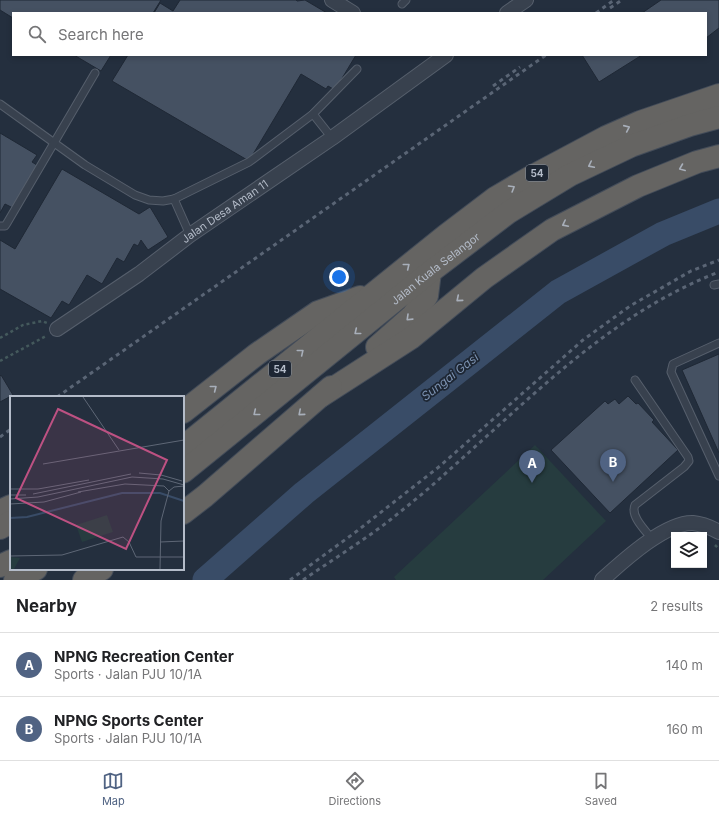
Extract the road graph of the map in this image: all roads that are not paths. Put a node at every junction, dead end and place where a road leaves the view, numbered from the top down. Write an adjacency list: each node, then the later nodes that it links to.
1 (332, 0): 3 (street)
2 (526, 0): 4 (street)
3 (351, 12)
4 (508, 12)
5 (435, 57): 12 (street, Jalan Desa Aman 11)
6 (357, 69): 10 (lane)
7 (95, 73): 13 (lane)
8 (719, 95): 19 (highway, Jalan Kuala Selangor / 54, one-way to 8)
9 (0, 104): 13 (lane)
10 (313, 114): 12 (lane); 15 (lane)
11 (719, 117): 18 (highway, Jalan Kuala Selangor / 54, one-way to 18)
12 (332, 138): 17 (street, Jalan Desa Aman 11)
13 (54, 142): 15 (lane); 16 (lane)
14 (719, 156): 25 (highway, one-way to 25)
15 (174, 199): 17 (lane)
16 (0, 226)
17 (190, 235): 20 (street, Jalan Desa Aman 11)
18 (430, 272): 25 (highway, one-way to 25); 28 (highway, Jalan Kuala Selangor / 54, one-way to 28)
19 (377, 290): 22 (highway); 27 (highway, Jalan Kuala Selangor / 54, one-way to 19)
20 (57, 329)
21 (719, 343): 29 (lane)
22 (257, 354): 24 (highway); 26 (highway, one-way to 22)
23 (635, 380): 36 (lane)
24 (179, 396)
25 (321, 396): 32 (highway, one-way to 32)
26 (184, 411)
27 (184, 446)
28 (184, 471)
29 (719, 476)
30 (10, 506): 31 (highway)
31 (0, 511)
32 (184, 512)
33 (10, 523): 34 (highway)
34 (0, 528)
35 (719, 532): 36 (street)
36 (652, 539): 43 (street)
37 (10, 561): 38 (highway)
38 (0, 566)
39 (34, 570): 41 (highway)
40 (100, 570): 42 (highway)
41 (15, 580)
42 (84, 580)
43 (602, 580)

